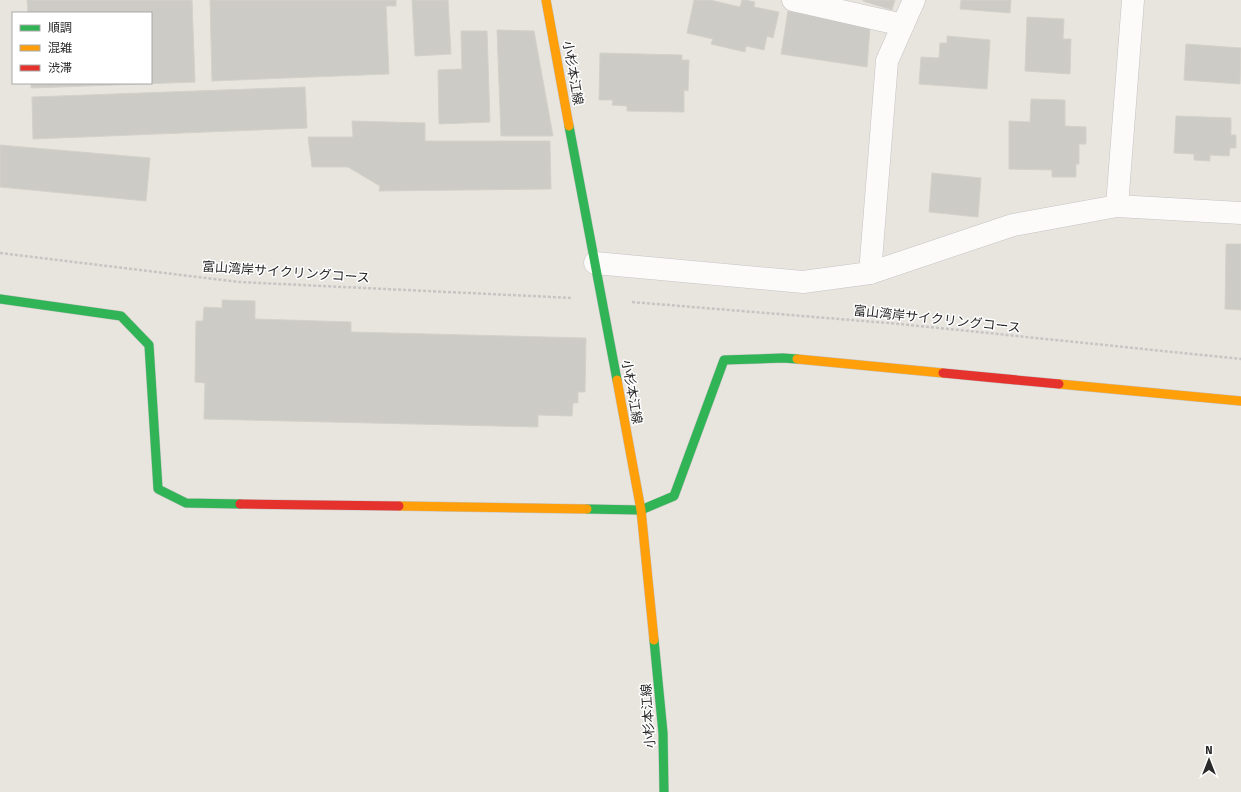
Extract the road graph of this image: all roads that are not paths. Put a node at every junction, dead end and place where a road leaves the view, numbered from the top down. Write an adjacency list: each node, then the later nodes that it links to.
1 (546, 0): 8 (street, 小杉本江線)
2 (793, 0): 5 (street)
3 (914, 0): 5 (street)
4 (1133, 0): 6 (street)
5 (903, 25): 9 (street)
6 (1118, 206): 7 (street); 9 (street)
7 (1241, 213)
8 (595, 263): 9 (street); 12 (street, 小杉本江線)
9 (870, 273)
10 (0, 299): 12 (street)
11 (1241, 401): 12 (street)
12 (641, 510): 13 (street, 小杉本江線)
13 (664, 792)

